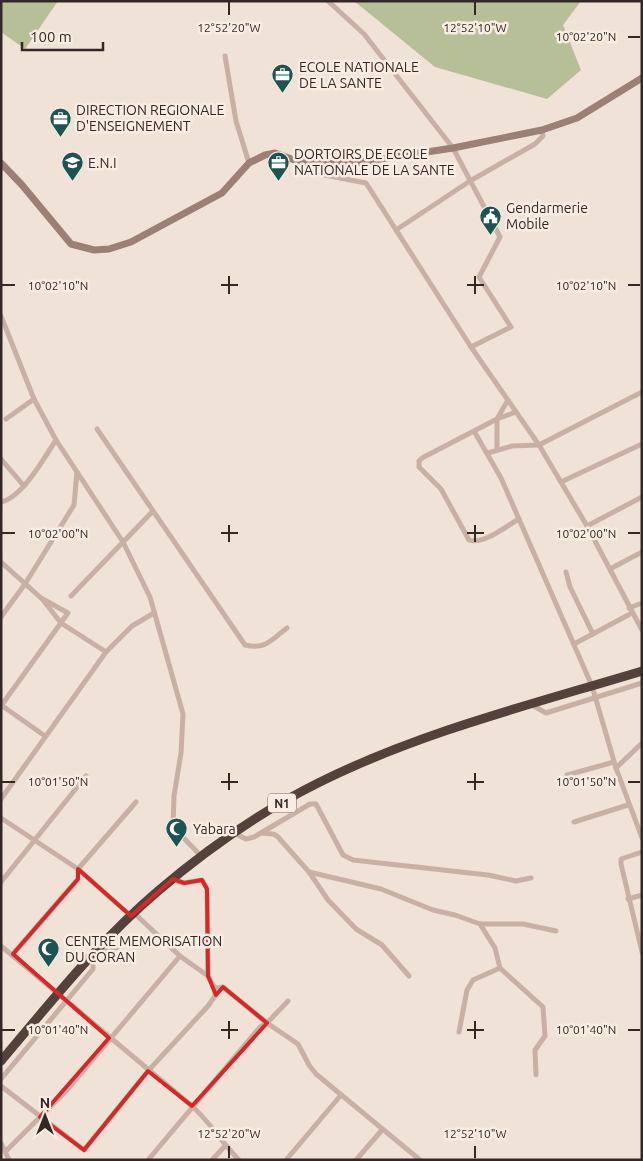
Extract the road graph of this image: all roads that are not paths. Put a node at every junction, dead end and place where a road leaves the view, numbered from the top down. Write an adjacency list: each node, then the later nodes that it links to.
1 (328, 1): 5 (street)
2 (225, 56): 7 (street)
3 (642, 78): 4 (street)
4 (542, 130): 5 (street); 9 (street)
5 (453, 148): 6 (street); 9 (street)
6 (300, 162): 7 (street); 10 (street)
7 (249, 163): 8 (street)
8 (1, 164)
9 (470, 181): 10 (street); 12 (street)
10 (396, 230): 12 (street)
11 (2, 320): 14 (street)
12 (471, 347): 15 (street)
13 (642, 392): 23 (street)
14 (34, 399): 17 (street); 21 (street)
15 (508, 400): 16 (street); 18 (street)
16 (516, 412): 18 (street); 23 (street)
17 (6, 419)
18 (497, 419): 20 (street); 24 (street)
19 (97, 429): 32 (street)
20 (474, 431): 25 (street); 33 (street)
21 (56, 440): 27 (street); 29 (street)
22 (642, 444): 28 (street)
23 (539, 445): 24 (street); 28 (street)
24 (497, 450): 25 (street)
25 (488, 453): 33 (street)
26 (1, 459): 29 (street)
27 (77, 472): 35 (street); 40 (street)
28 (561, 482): 34 (street)
29 (24, 486): 31 (street)
30 (642, 497): 34 (street)
31 (1, 502)
32 (153, 511): 35 (street); 48 (street)
33 (519, 519): 51 (street)
34 (587, 526): 38 (street)
35 (123, 542): 41 (street); 45 (street)
36 (642, 552): 38 (street)
37 (1, 562): 40 (street)
38 (610, 569): 44 (street)
39 (566, 572): 50 (street)
40 (25, 584): 42 (street); 46 (street)
41 (71, 596)
42 (41, 598): 47 (street); 47 (street)
43 (642, 603): 44 (street)
44 (631, 610): 49 (street); 50 (street)
45 (154, 613): 52 (street); 76 (street)
46 (1, 617)
47 (61, 623): 52 (street); 57 (street)
48 (287, 628)
49 (642, 630)
50 (593, 634): 51 (street)
51 (574, 644): 55 (street)
52 (106, 652): 59 (street)
53 (642, 671): 55 (highway, N1)
54 (642, 683): 56 (street)
55 (592, 686): 56 (street); 58 (highway, N1)
56 (596, 695): 58 (street); 61 (street)
57 (2, 705): 59 (street)
58 (532, 705): 70 (highway, N1)
59 (45, 736): 64 (street)
60 (642, 743): 61 (street)
61 (615, 765): 62 (street); 66 (street)
62 (567, 775)
63 (86, 776): 74 (street)
64 (1, 799)
65 (136, 802): 77 (street)
66 (628, 805): 68 (street); 73 (street)
67 (1, 818): 74 (street)
68 (574, 822)
69 (272, 827): 71 (street); 72 (street); 79 (street)
70 (233, 833): 71 (street); 76 (highway, N1)
71 (261, 833): 72 (street)
72 (273, 834): 78 (street)
73 (642, 838)
74 (35, 842): 77 (street); 81 (street)
75 (642, 852): 83 (street)
76 (201, 856): 80 (highway, N1)
77 (78, 869): 84 (street); 90 (street)
78 (309, 872): 85 (street); 95 (street)
79 (531, 878)
80 (173, 879): 84 (highway, N1); 94 (street)
81 (1, 882)
82 (642, 895): 83 (street)
83 (628, 899): 89 (street)
84 (133, 914): 91 (highway, N1); 92 (street)
85 (480, 924): 86 (street); 93 (street)
86 (556, 930)
87 (1, 946): 90 (street)
88 (118, 948): 91 (street)
89 (642, 952)
90 (13, 954): 98 (street)
91 (92, 955): 98 (highway, N1); 101 (street)
92 (180, 956): 94 (street); 104 (street)
93 (500, 968): 103 (street); 107 (street)
94 (208, 976): 97 (street)
95 (409, 976)
96 (223, 987): 97 (street); 99 (street); 102 (street)
97 (215, 988): 99 (street)
98 (57, 995): 101 (street); 105 (highway, N1)
99 (215, 996): 106 (street)
100 (288, 1001): 102 (street)
101 (67, 1003): 104 (street); 108 (street)
102 (267, 1023): 110 (street); 111 (street)
103 (459, 1032)
104 (109, 1038): 106 (street); 112 (street)
105 (1, 1061)
106 (148, 1070): 111 (street); 112 (street)
107 (536, 1075)
108 (1, 1079)
109 (1, 1086): 112 (street)
110 (341, 1096): 113 (street); 120 (street)
111 (192, 1106): 115 (street); 117 (street)
112 (40, 1117): 116 (street)
113 (382, 1130): 121 (street); 122 (street)
114 (1, 1143): 116 (street)
115 (225, 1146): 118 (street); 119 (street)
116 (6, 1156)
117 (148, 1160)
118 (212, 1160)
119 (239, 1160)
120 (286, 1160)
121 (356, 1160)
122 (420, 1160)

